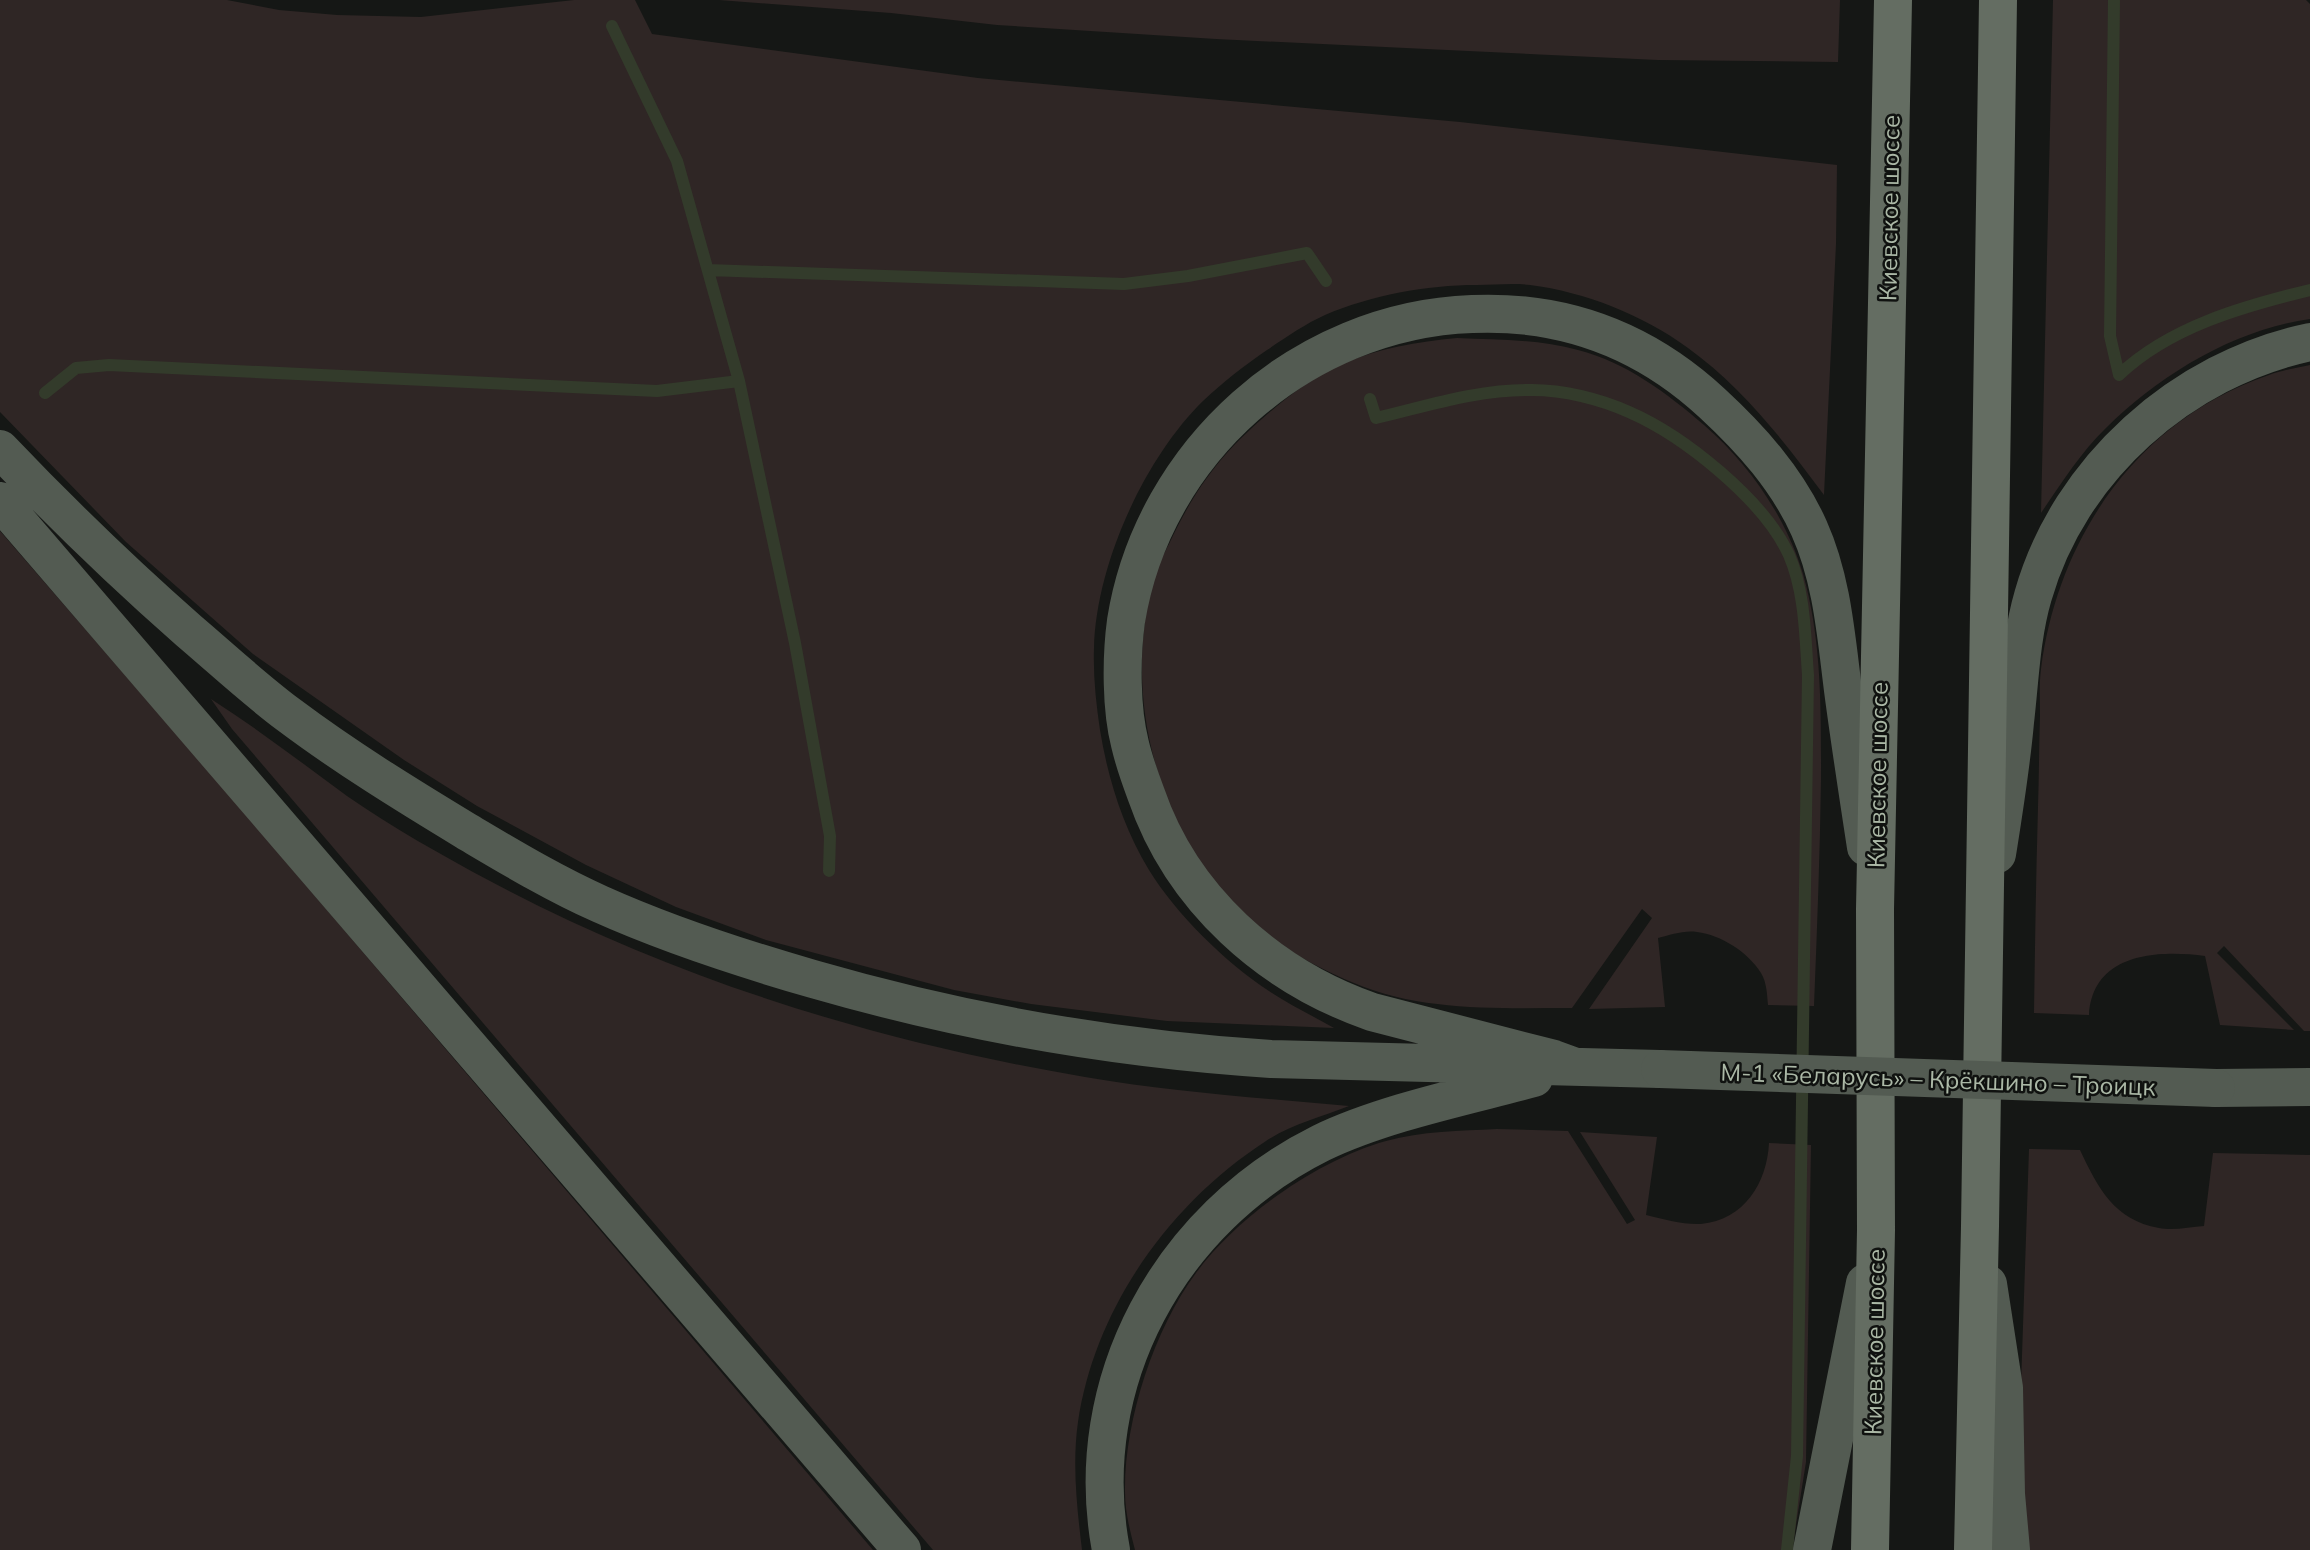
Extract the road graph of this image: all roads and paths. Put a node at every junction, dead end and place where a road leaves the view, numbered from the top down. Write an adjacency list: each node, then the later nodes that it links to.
1 (1894, 0): 6 (highway, Киевское шоссе)
2 (1998, 0): 7 (highway)
3 (2310, 342): 7 (main road)
4 (0, 449): 8 (main road)
5 (0, 501): 12 (main road)
6 (1875, 909): 8 (main road); 11 (highway, Киевское шоссе)
7 (1984, 914): 10 (highway)
8 (1576, 1066): 9 (main road, М-1 «Беларусь» – Крёкшино – Троицк, bridge); 13 (main road)
9 (2308, 1089)
10 (1980, 1226): 16 (highway); 17 (main road)
11 (1876, 1230): 14 (main road); 15 (highway, Киевское шоссе)
12 (902, 1550)
13 (1111, 1550)
14 (1812, 1550)
15 (1870, 1550)
16 (1973, 1550)
17 (2011, 1550)

